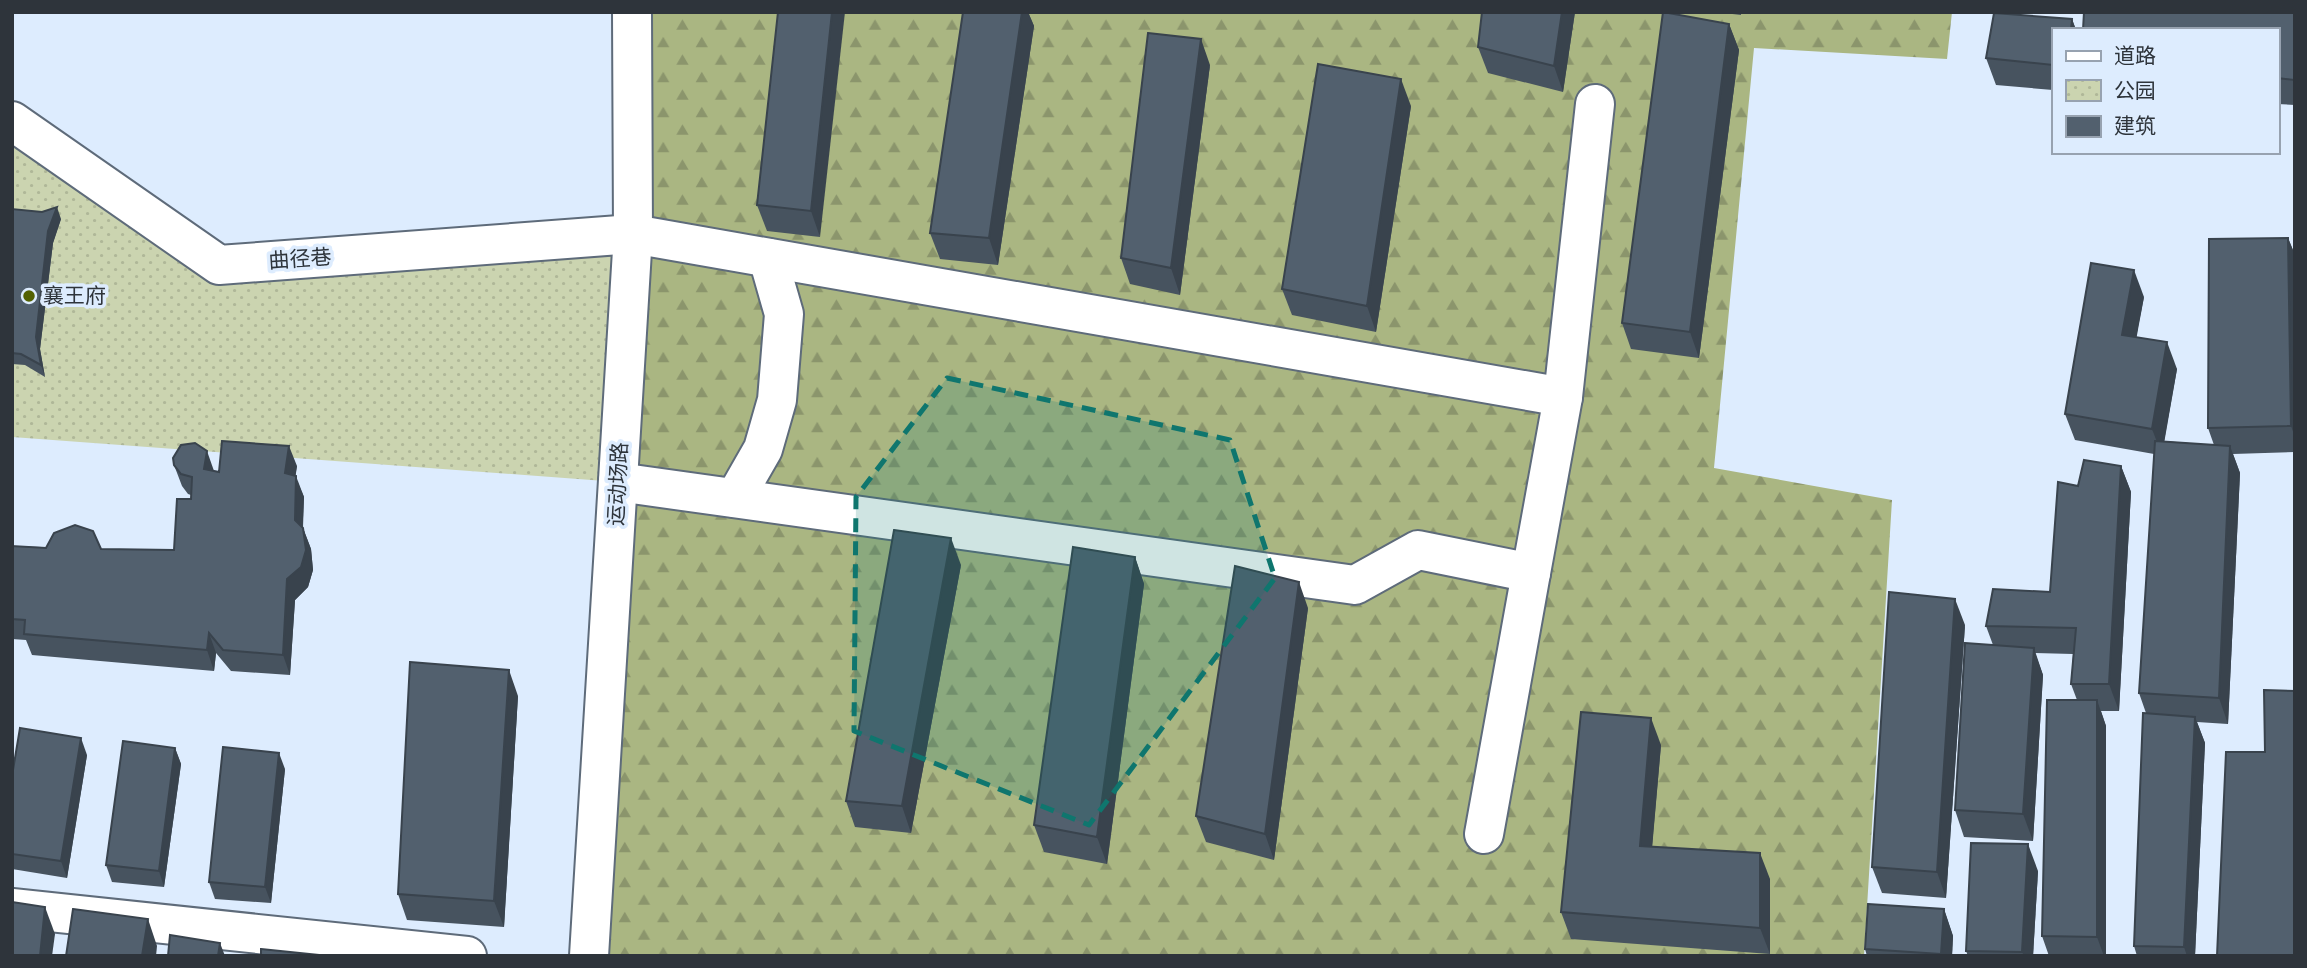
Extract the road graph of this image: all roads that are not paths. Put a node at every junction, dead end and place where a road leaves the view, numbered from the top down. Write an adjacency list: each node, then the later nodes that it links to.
1 (632, 12): 4 (street, 运动场路)
2 (1595, 104): 6 (street)
3 (12, 121): 4 (street, 曲径巷)
4 (633, 234): 5 (street, 曲径巷); 7 (street, 运动场路)
5 (768, 258): 6 (street, 曲径巷); 8 (street)
6 (1563, 397): 9 (street)
7 (618, 482): 8 (street); 13 (street, 运动场路)
8 (735, 498): 9 (street)
9 (1531, 573): 10 (street)
10 (1484, 834)
11 (12, 908): 12 (street)
12 (467, 956)
13 (589, 956)

